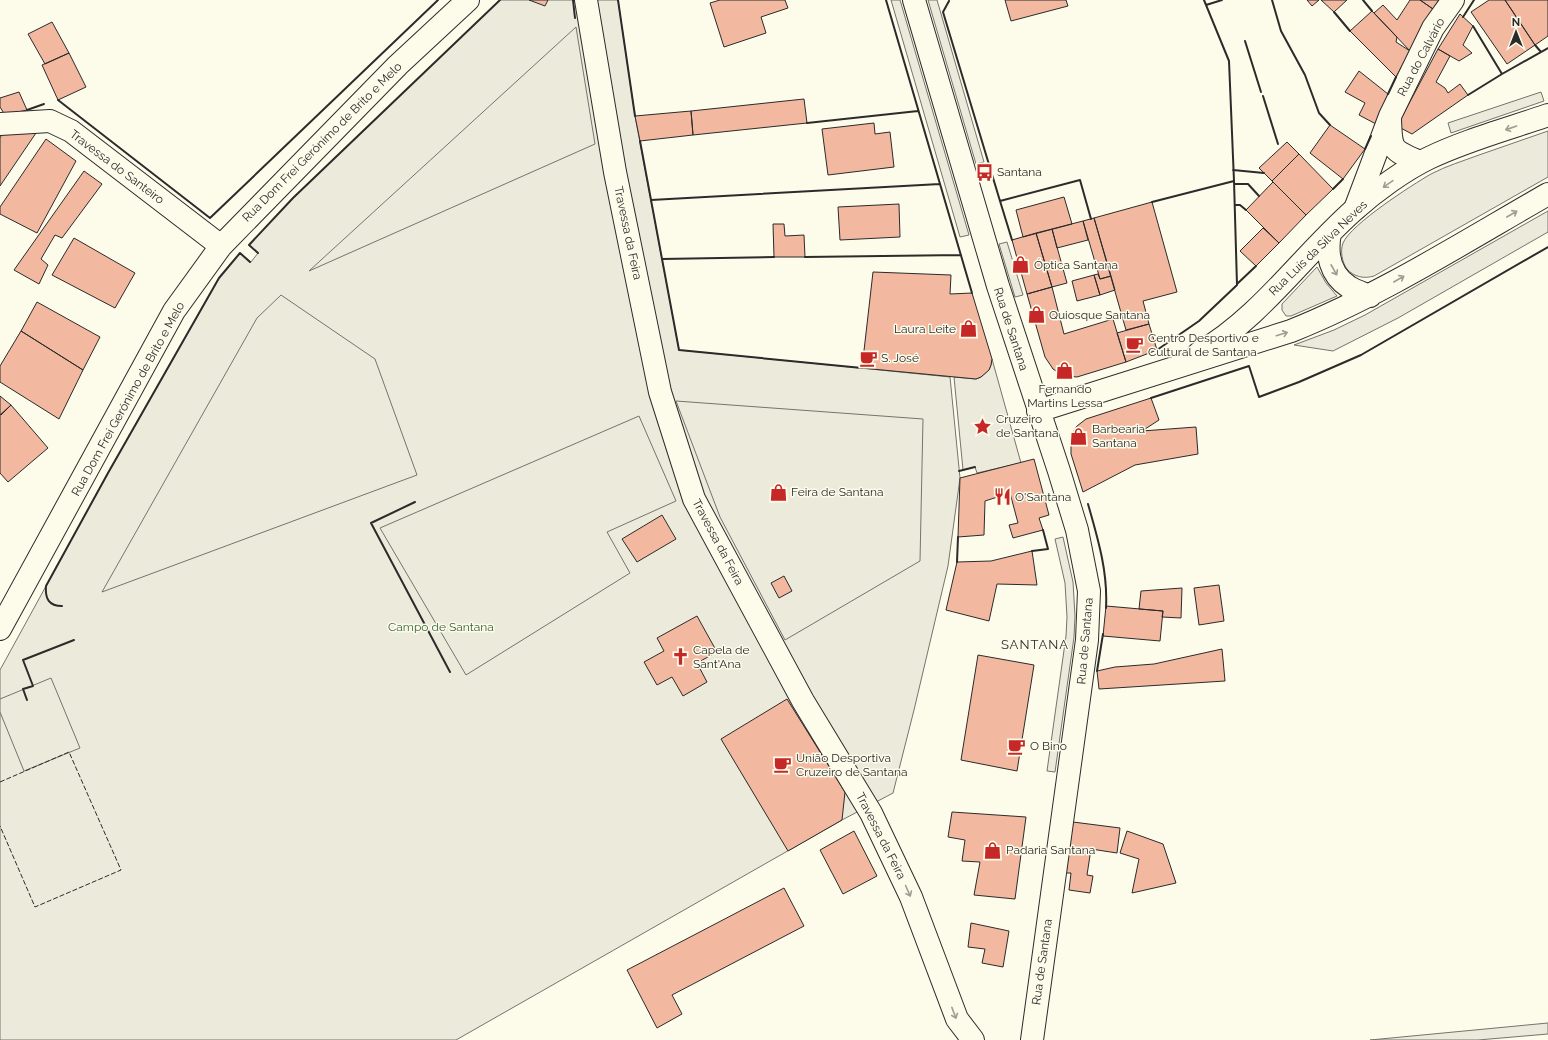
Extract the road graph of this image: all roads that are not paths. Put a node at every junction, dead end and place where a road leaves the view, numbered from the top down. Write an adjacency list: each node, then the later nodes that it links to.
1 (468, 0): 12 (street, Rua Dom Frei Gerónimo de Brito e Melo)
2 (586, 0): 17 (street, Travessa da Feira, one-way to 17)
3 (914, 0): 15 (street, Rua de Santana)
4 (1453, 0): 6 (street, Rua do Calvário)
5 (1548, 115): 8 (street, Rua Luís da Silva Neves, one-way to 8)
6 (1390, 116): 8 (street, Rua do Calvário); 10 (street, Rua do Calvário)
7 (0, 124): 12 (street, Travessa do Santeiro)
8 (1420, 162): 10 (street, Rua Luís da Silva Neves, one-way to 10)
9 (1548, 194): 13 (street, Rua Luís da Silva Neves, one-way to 9)
10 (1355, 209): 11 (street, Rua Luís da Silva Neves)
11 (1330, 233): 13 (street, one-way to 13); 14 (street, Rua Luís da Silva Neves)
12 (221, 246): 16 (street, Rua Dom Frei Gerónimo de Brito e Melo)
13 (1370, 296): 14 (street, Rua Luís da Silva Neves, one-way to 13)
14 (1164, 371): 15 (street, Rua Luís da Silva Neves)
15 (1038, 411): 18 (street, Rua de Santana)
16 (0, 629)
17 (973, 1040)
18 (1032, 1040)

